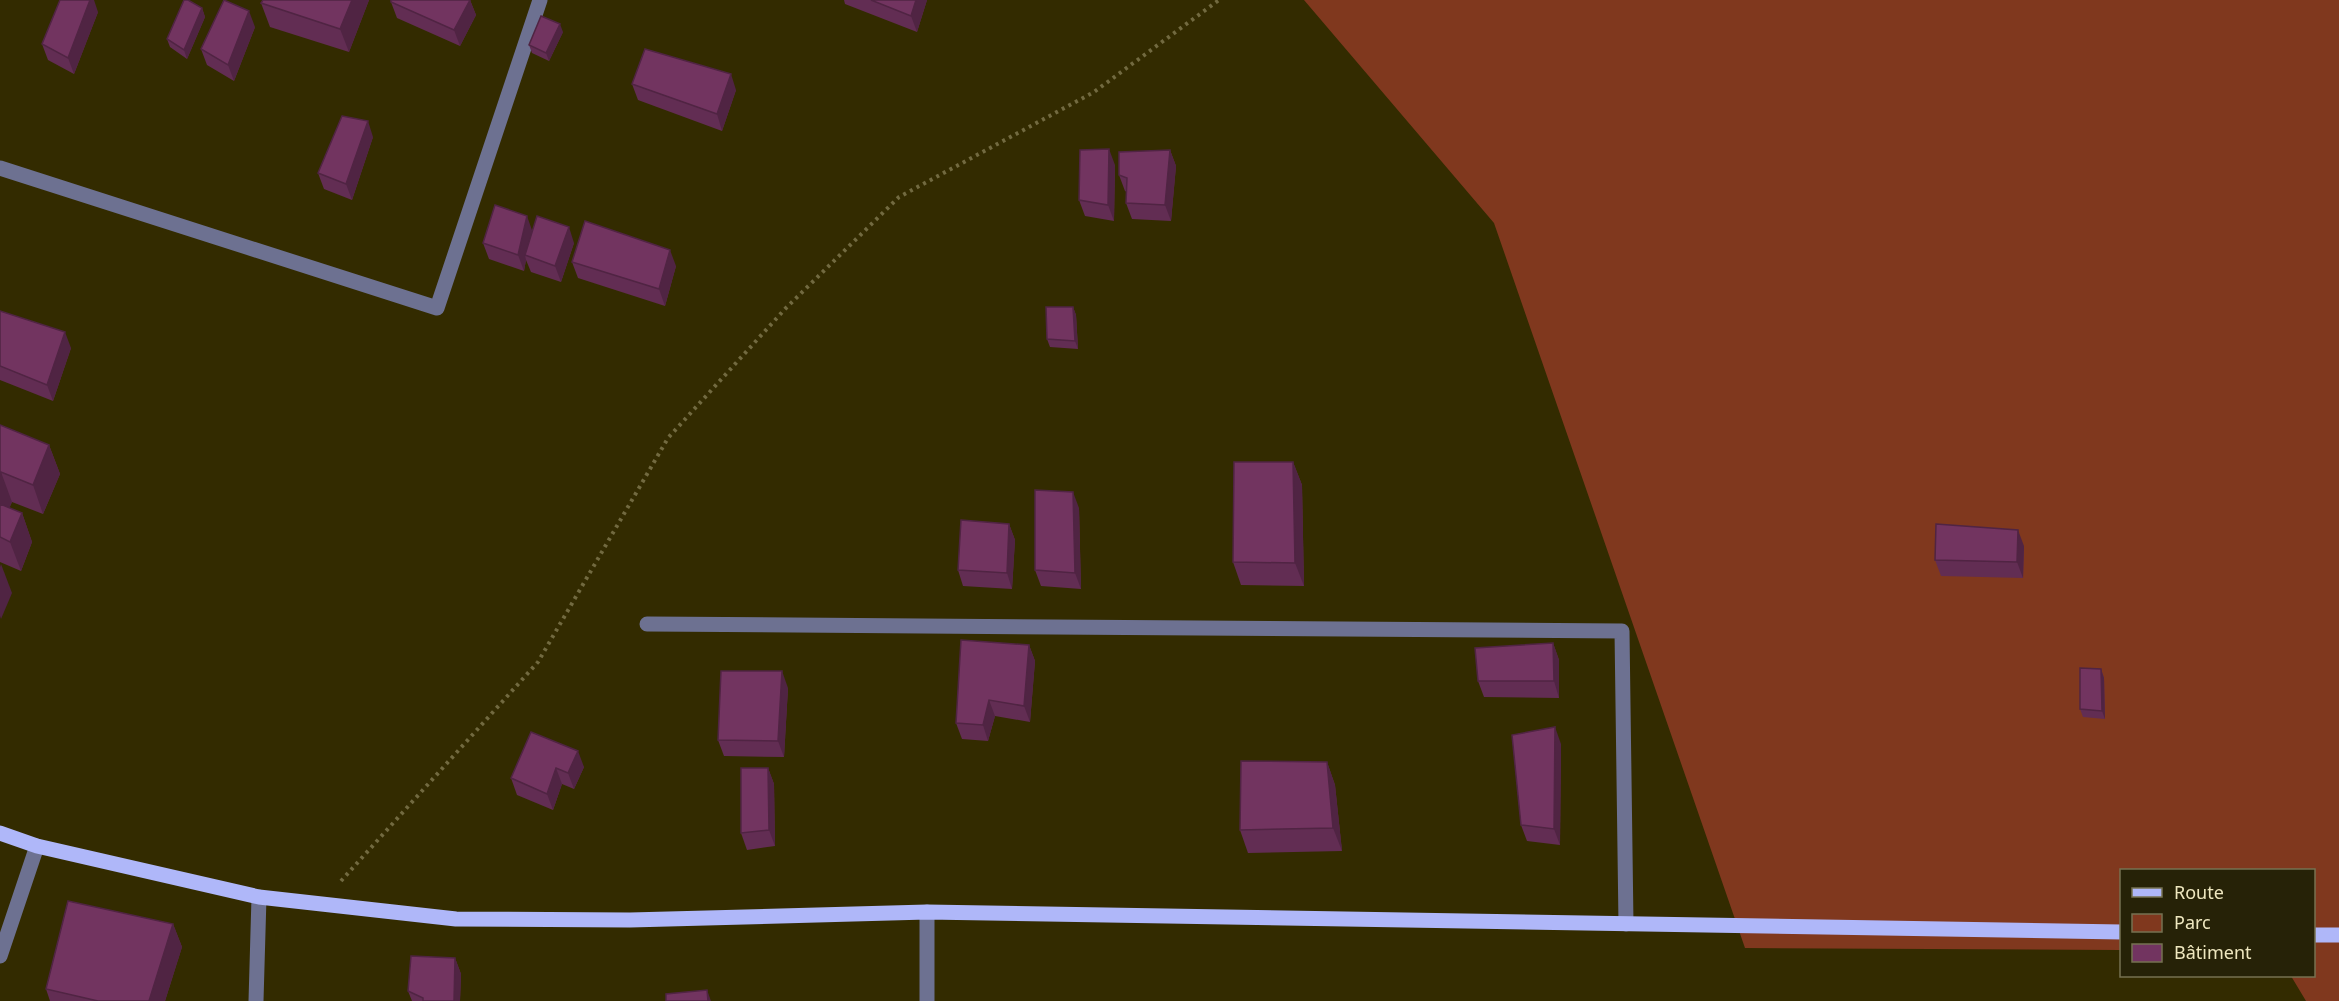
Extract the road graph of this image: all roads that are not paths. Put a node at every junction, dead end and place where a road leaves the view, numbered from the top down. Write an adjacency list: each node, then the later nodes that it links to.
1 (540, 0): 2 (street)
2 (0, 168)
3 (647, 624): 8 (street)
4 (0, 833): 5 (main road)
5 (37, 846): 6 (main road); 12 (street)
6 (259, 897): 7 (main road); 13 (street)
7 (927, 912): 8 (main road); 14 (street)
8 (1626, 924): 9 (main road)
9 (2120, 932)
10 (2315, 935): 11 (main road)
11 (2339, 935)
12 (0, 956)
13 (256, 1001)
14 (927, 1001)

